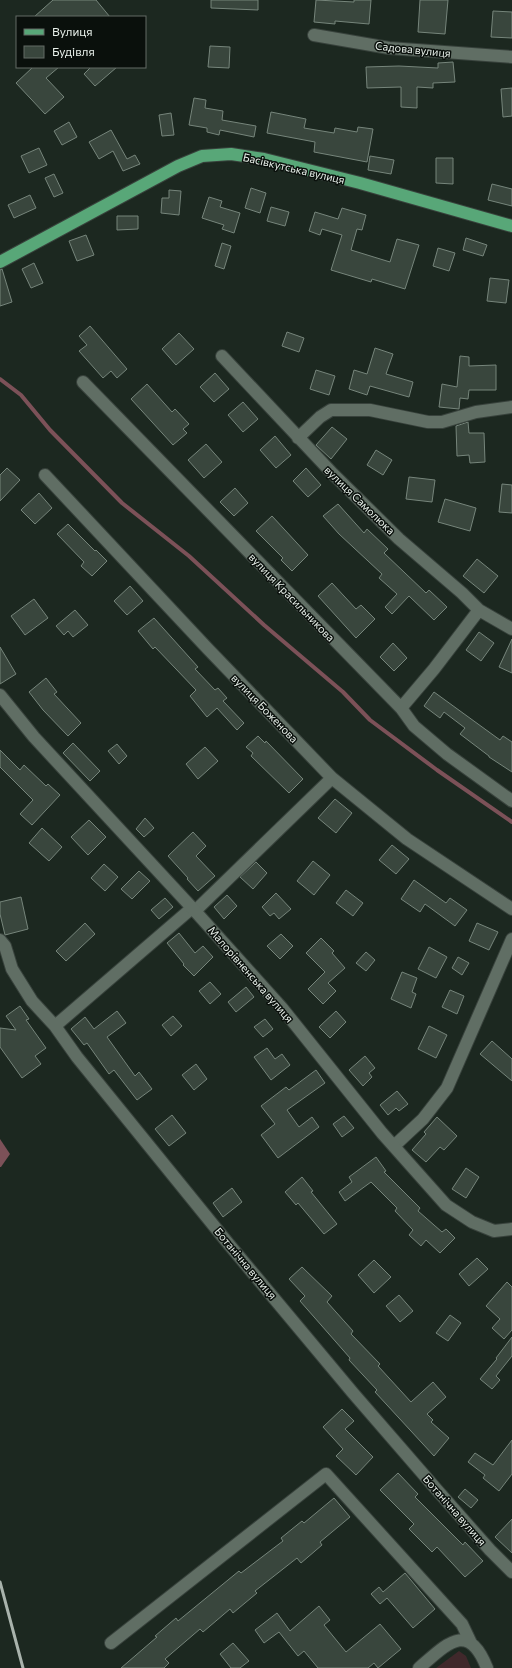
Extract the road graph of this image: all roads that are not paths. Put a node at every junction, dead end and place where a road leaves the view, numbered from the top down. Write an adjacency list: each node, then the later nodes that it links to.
1 (314, 35): 2 (street, Садова вулиця)
2 (512, 57)
3 (512, 226): 4 (main road, Басівкутська вулиця)
4 (0, 262)
5 (222, 356): 8 (street, вулиця Самолюка)
6 (83, 382): 13 (street, вулиця Красильникова)
7 (512, 408): 8 (street)
8 (298, 438): 10 (street, вулиця Самолюка)
9 (45, 475): 14 (street, вулиця Боженова)
10 (479, 610): 11 (street, вулиця Самолюка); 13 (street)
11 (512, 629)
12 (0, 695): 16 (street, Малорівненська вулиця)
13 (401, 708): 15 (street, вулиця Красильникова)
14 (332, 778): 16 (street); 17 (street, вулиця Боженова)
15 (512, 801)
16 (193, 909): 20 (street); 21 (street, Малорівненська вулиця)
17 (512, 909)
18 (512, 939): 21 (street)
19 (0, 940): 20 (street, Ботанічна вулиця)
20 (55, 1026): 23 (street, Ботанічна вулиця)
21 (394, 1146): 22 (street, Малорівненська вулиця)
22 (512, 1229)
23 (512, 1572)
24 (111, 1642): 25 (street)
25 (471, 1643): 26 (street); 27 (street)
26 (419, 1668)
27 (487, 1668)

